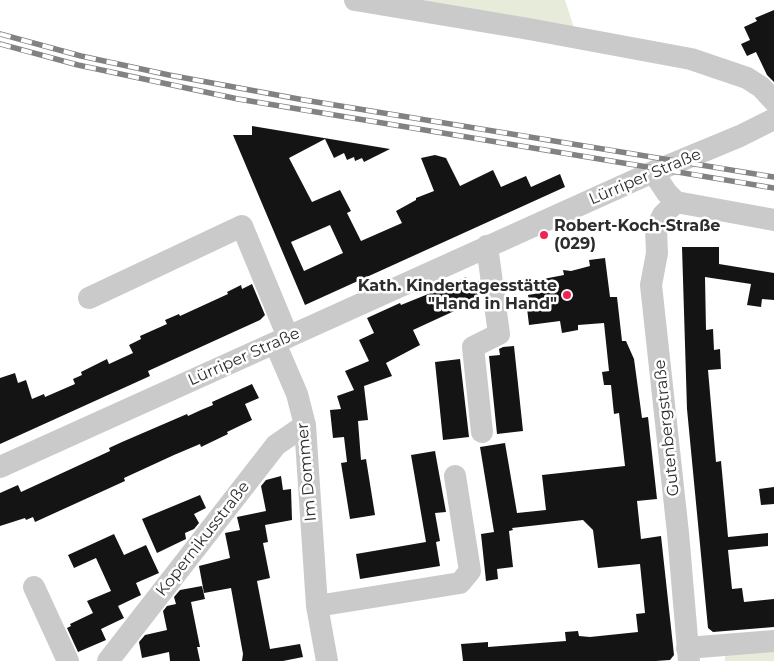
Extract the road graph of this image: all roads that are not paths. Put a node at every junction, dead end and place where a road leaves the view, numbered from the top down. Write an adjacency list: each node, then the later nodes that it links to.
1 (355, 0): 2 (street)
2 (774, 101)
3 (774, 119): 4 (street, Lürriper Straße)
4 (653, 172): 5 (street); 7 (street, Lürriper Straße)
5 (676, 202): 6 (street); 17 (street, Gutenbergstraße)
6 (774, 220)
7 (487, 246): 9 (street, Lürriper Straße); 11 (street)
8 (89, 298): 9 (street, Im Dommer)
9 (282, 340): 10 (street, Im Dommer); 12 (street, Lürriper Straße)
10 (305, 425): 15 (street, Im Dommer); 19 (street, Kopernikusstraße)
11 (482, 432)
12 (0, 467)
13 (456, 476): 15 (street)
14 (34, 587): 18 (street)
15 (317, 606): 20 (street, Im Dommer)
16 (774, 641): 17 (street)
17 (688, 654)
18 (68, 661)
19 (108, 661)
20 (327, 661)

